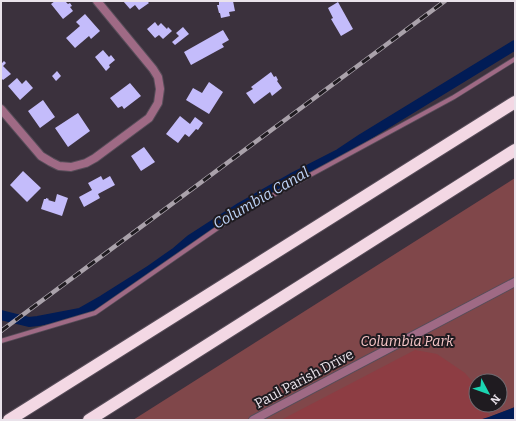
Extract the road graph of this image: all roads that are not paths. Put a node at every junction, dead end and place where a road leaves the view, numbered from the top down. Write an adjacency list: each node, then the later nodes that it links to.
1 (97, 1): 4 (street)
2 (515, 60): 7 (lane)
3 (515, 102): 8 (highway)
4 (1, 109)
5 (515, 150): 9 (highway)
6 (515, 282): 10 (street, Paul Parish Drive)
7 (1, 341)
8 (9, 420)
9 (89, 420)
10 (253, 420)

